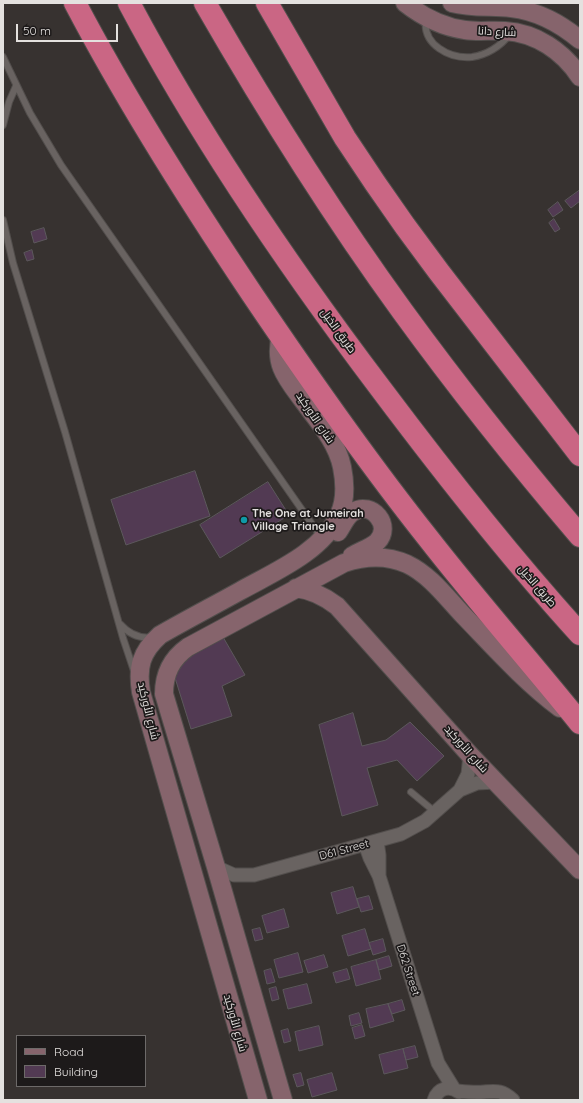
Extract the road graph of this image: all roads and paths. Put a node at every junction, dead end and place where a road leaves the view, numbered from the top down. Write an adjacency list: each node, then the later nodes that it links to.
1 (75, 3): 16 (highway)
2 (129, 3): 24 (highway, طريق الخيل)
3 (206, 3): 18 (highway)
4 (405, 3): 8 (street, شارع دانا)
5 (452, 3): 7 (street)
6 (267, 4): 17 (highway)
7 (498, 5): 10 (street)
8 (426, 18): 9 (street, شارع دانا); 9 (lane)
9 (512, 32): 12 (street, شارع دانا)
10 (580, 40)
11 (3, 57): 13 (lane)
12 (580, 77)
13 (16, 86): 14 (lane); 19 (lane)
14 (3, 125)
15 (3, 220): 23 (lane)
16 (281, 336): 19 (street, شارع الأوركيد); 27 (highway)
17 (577, 448)
18 (580, 536)
19 (322, 538): 20 (street, شارع الأوركيد)
20 (297, 560): 21 (street); 25 (street, شارع الأوركيد)
21 (335, 567): 22 (street, شارع الأوركيد); 27 (street, شارع الأوركيد)
22 (296, 588): 28 (street, شارع الأوركيد); 34 (street, شارع الأوركيد)
23 (120, 623): 25 (lane); 26 (lane)
24 (580, 634)
25 (160, 635): 26 (street, شارع الأوركيد)
26 (139, 681): 38 (street, شارع الأوركيد)
27 (580, 723)
28 (470, 755): 29 (street, شارع الأوركيد); 30 (street, D61 Street)
29 (496, 782): 30 (street, D61 Street); 35 (street, شارع الأوركيد)
30 (460, 790): 32 (street, D61 Street)
31 (411, 792): 32 (lane)
32 (435, 812): 33 (street, D61 Street)
33 (371, 843): 34 (street, D61 Street); 36 (street, D62 Street)
34 (216, 867): 42 (street, شارع الأوركيد)
35 (580, 870)
36 (438, 1063): 39 (street, D62 Street); 40 (street, D62 Street)
37 (485, 1092): 39 (street); 43 (street); 44 (street)
38 (256, 1093): 41 (street)
39 (459, 1093): 40 (street)
40 (434, 1098)
41 (270, 1100)
42 (283, 1100)
43 (474, 1100)
44 (512, 1100)

